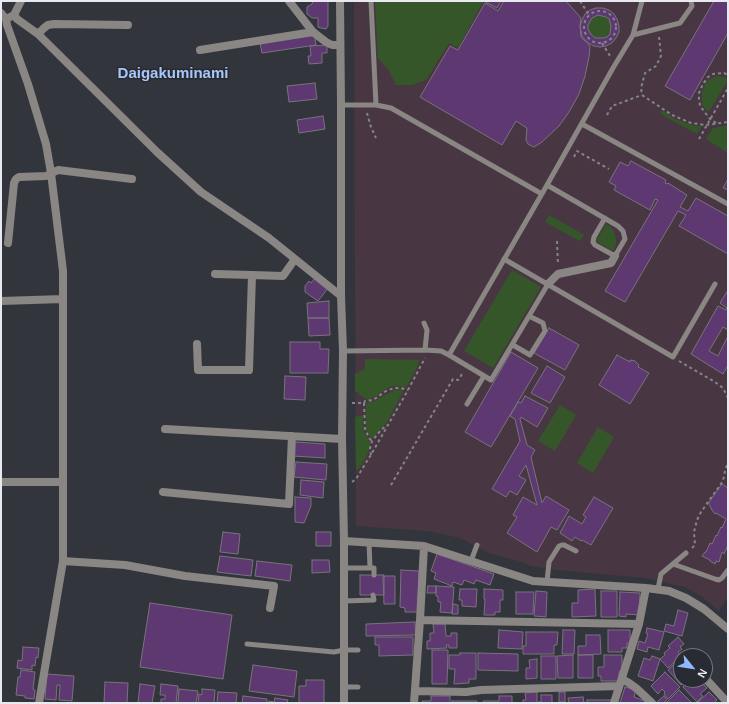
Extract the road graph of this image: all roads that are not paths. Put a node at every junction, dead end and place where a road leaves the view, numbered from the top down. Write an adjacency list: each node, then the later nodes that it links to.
1 (21, 1): 7 (street)
2 (289, 1): 10 (street)
3 (340, 1): 13 (street)
4 (371, 1): 16 (lane)
5 (642, 1): 12 (lane)
6 (691, 1): 12 (lane)
7 (14, 15): 8 (street); 11 (street)
8 (4, 16): 18 (street)
9 (128, 25): 11 (street)
10 (313, 32): 13 (street); 14 (street)
11 (38, 34): 26 (street)
12 (633, 35): 17 (lane)
13 (340, 45): 15 (street)
14 (200, 50)
15 (341, 105): 16 (lane); 32 (street)
16 (376, 105): 21 (lane)
17 (582, 124): 20 (lane); 22 (lane)
18 (51, 174): 19 (street); 24 (street); 33 (street)
19 (132, 178)
20 (547, 185): 21 (lane); 23 (lane)
21 (542, 194): 27 (lane)
22 (728, 204)
23 (605, 218): 25 (lane); 25 (lane)
24 (8, 243)
25 (615, 256): 30 (street)
26 (295, 259): 29 (street); 32 (street)
27 (504, 259): 30 (lane); 41 (lane)
28 (215, 274): 29 (street)
29 (252, 275): 37 (street)
30 (548, 284): 31 (lane); 35 (lane)
31 (715, 284)
32 (342, 296): 40 (street)
33 (64, 299): 34 (street); 48 (street)
34 (1, 301)
35 (529, 316): 38 (lane); 38 (lane)
36 (424, 322): 39 (lane)
37 (197, 344)
38 (513, 345): 42 (lane)
39 (427, 350): 40 (lane); 41 (lane)
40 (343, 351): 46 (street)
41 (449, 355): 42 (lane)
42 (484, 376): 43 (lane)
43 (468, 404)
44 (165, 429): 45 (street)
45 (292, 436): 46 (street); 49 (street)
46 (342, 439): 50 (street)
47 (1, 482): 48 (street)
48 (63, 482): 56 (street)
49 (164, 492)
50 (344, 540): 51 (street); 59 (street)
51 (369, 542): 53 (street); 60 (lane)
52 (477, 545): 57 (lane)
53 (424, 546): 57 (street); 70 (street)
54 (576, 551): 64 (lane)
55 (686, 553): 58 (lane)
56 (63, 561): 69 (street); 81 (street)
57 (471, 561): 64 (street)
58 (674, 564): 61 (lane); 66 (lane)
59 (344, 568): 60 (lane); 68 (street)
60 (367, 568): 62 (lane); 63 (lane)
61 (728, 570)
62 (365, 575)
63 (374, 575)
64 (547, 582): 65 (street)
65 (646, 588): 66 (street); 71 (street)
66 (658, 589): 72 (street)
67 (374, 595): 68 (lane)
68 (344, 601): 74 (street)
69 (270, 608)
70 (420, 620): 71 (street); 80 (street)
71 (639, 624): 76 (street)
72 (728, 629)
73 (247, 644): 74 (lane)
74 (344, 650): 75 (lane); 77 (street)
75 (358, 650)
76 (621, 683): 80 (street); 83 (street); 84 (street)
77 (344, 687): 78 (lane); 82 (street)
78 (358, 687)
79 (713, 687): 85 (street)
80 (413, 696)
81 (39, 703)
82 (344, 703)
83 (614, 703)
84 (652, 703)
85 (728, 703)

